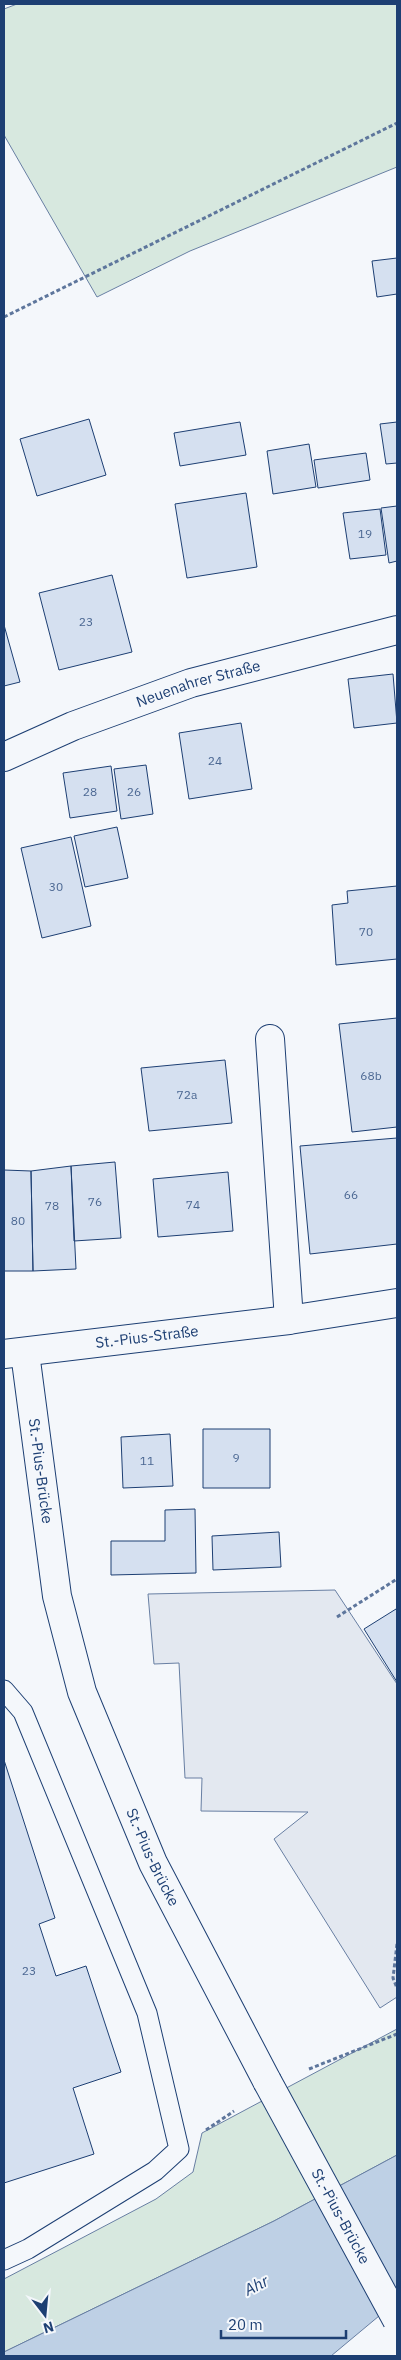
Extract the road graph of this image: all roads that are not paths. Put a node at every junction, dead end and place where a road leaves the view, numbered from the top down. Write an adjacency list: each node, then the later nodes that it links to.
1 (397, 630): 2 (street, Neuenahrer Straße)
2 (4, 757)
3 (270, 1038): 5 (street)
4 (397, 1303): 5 (street, St.-Pius-Straße)
5 (290, 1320): 6 (street, St.-Pius-Straße)
6 (14, 1354): 9 (street, St.-Pius-Brücke, bridge)
7 (4, 1690): 8 (lane)
8 (4, 2260)
9 (397, 2320)

